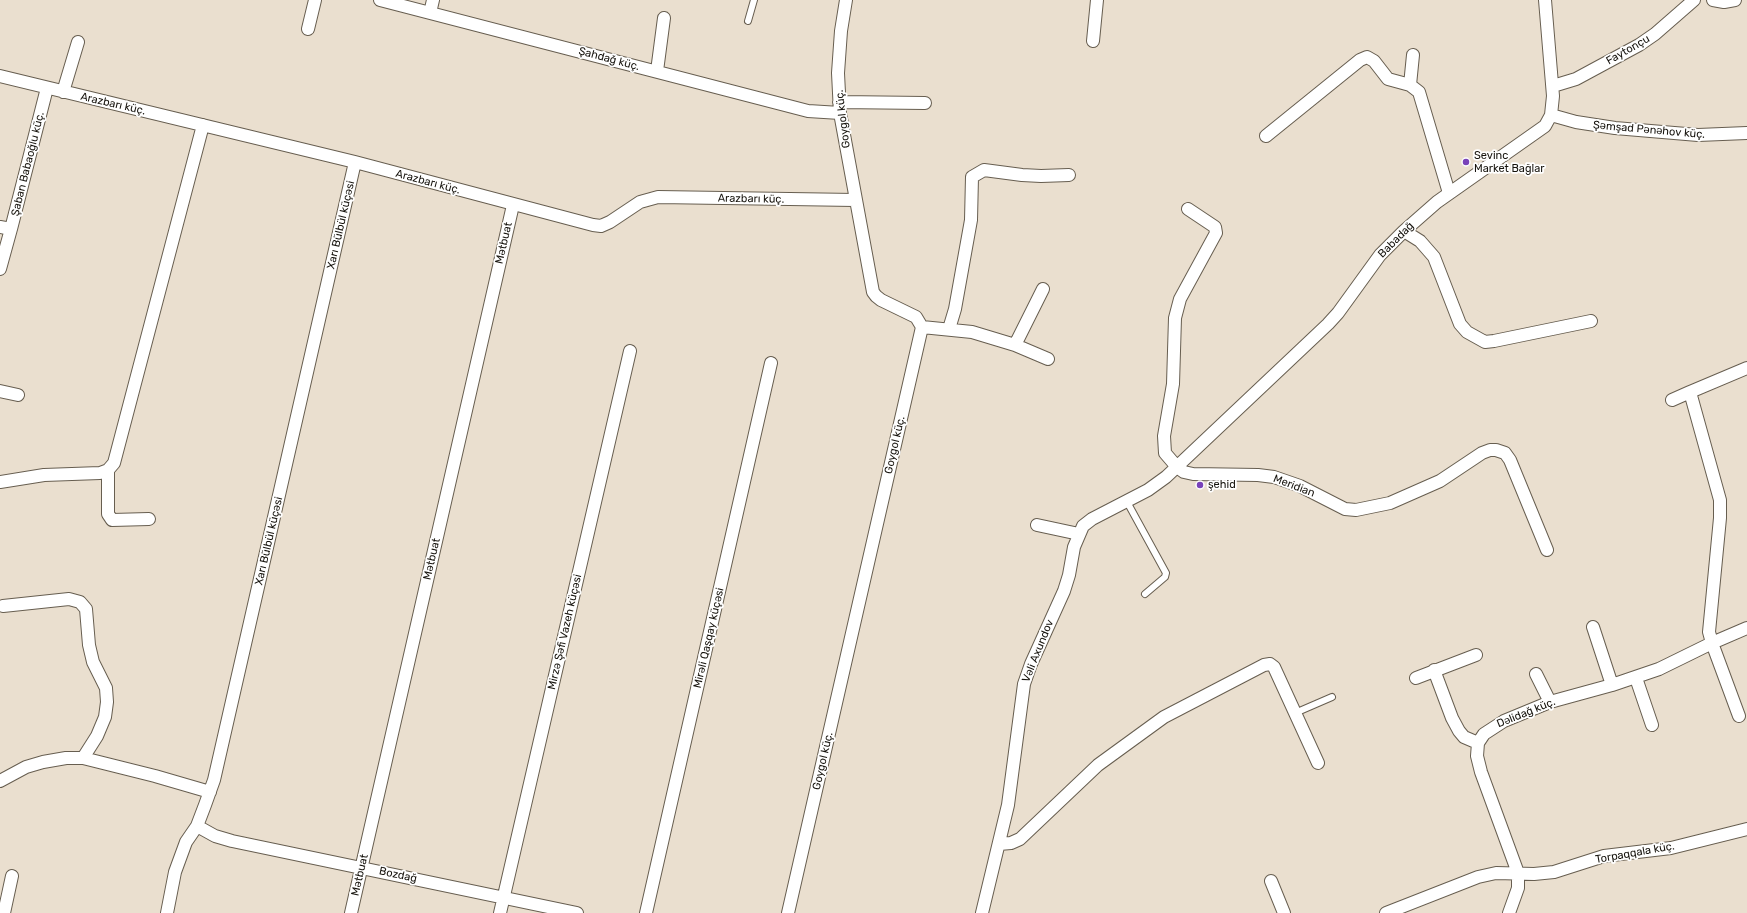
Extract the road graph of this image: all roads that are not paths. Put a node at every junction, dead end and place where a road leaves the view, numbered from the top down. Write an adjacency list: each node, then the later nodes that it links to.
1 (315, 0): 14 (street)
2 (380, 0): 11 (street, Şahdağ küç.)
3 (433, 0): 11 (street)
4 (754, 0): 13 (lane)
5 (846, 0): 25 (street, Goygol küç.)
6 (1096, 0): 15 (street)
7 (1545, 0): 21 (street)
8 (1694, 0): 21 (street, Faytonçu)
9 (1713, 0): 10 (street)
10 (1735, 0)
11 (430, 13): 18 (street, Şahdağ küç.)
12 (664, 18): 18 (street)
13 (748, 21)
14 (308, 29)
15 (1093, 41)
16 (78, 42): 23 (street)
17 (1413, 55): 20 (street)
18 (657, 71): 25 (street, Şahdağ küç.)
19 (0, 76): 22 (street, Arazbarı küç.)
20 (1410, 85): 29 (street); 32 (street)
21 (1553, 86): 26 (street)
22 (47, 88): 23 (street, Arazbarı küç.); 36 (street, Şaban Babaoğlu küç.)
23 (63, 92): 27 (street, Arazbarı küç.)
24 (925, 103): 25 (street, Şahdağ küç.)
25 (839, 107): 33 (street, Goygol küç.)
26 (1551, 115): 28 (street, Şəmşad Pənəhov küç.); 32 (street, Babadağ)
27 (203, 125): 30 (street, Arazbarı küç.); 53 (street)
28 (1747, 133)
29 (1266, 136)
30 (356, 162): 34 (street, Arazbarı küç.); 80 (street, Xarı Bülbül küçəsi)
31 (1069, 175): 42 (street)
32 (1449, 193): 37 (street, Babadağ)
33 (855, 200): 34 (street, Arazbarı küç.); 41 (street, Goygol küç.)
34 (513, 205): 84 (street, Mətbuat)
35 (1188, 208): 52 (street)
36 (5, 228): 38 (street, Şaban Babaoğlu küç.)
37 (1404, 231): 40 (street); 52 (street, Babadağ)
38 (0, 269)
39 (1043, 289): 43 (street)
40 (1591, 321)
41 (922, 327): 42 (street); 95 (street, Goygol küç.)
42 (949, 329): 43 (street)
43 (1015, 345): 45 (street)
44 (630, 351): 88 (street, Mirzə Şəfi Vazeh küçəsi)
45 (1048, 359)
46 (771, 363): 94 (street, Mirəli Qaşqay küçəsi)
47 (1747, 368): 49 (street)
48 (0, 391): 50 (street)
49 (1690, 392): 51 (street); 64 (street)
50 (18, 396)
51 (1672, 400)
52 (1177, 467): 55 (street, Vəli Axundov); 59 (street, Meridian)
53 (108, 470): 54 (street); 56 (street)
54 (0, 482)
55 (1126, 500): 58 (street, Vəli Axundov); 60 (lane)
56 (148, 519)
57 (1037, 525): 58 (street)
58 (1079, 534): 83 (street, Vəli Axundov)
59 (1547, 550)
60 (1145, 594)
61 (3, 606): 77 (street)
62 (1593, 627): 70 (street)
63 (1747, 628): 64 (street, Dəlidağ küç.)
64 (1712, 643): 69 (street, Dəlidağ küç.); 74 (street)
65 (1476, 655): 66 (street)
66 (1434, 670): 68 (street); 76 (street)
67 (1536, 674): 72 (street)
68 (1416, 678)
69 (1636, 678): 70 (street, Dəlidağ küç.); 75 (street)
70 (1612, 685): 72 (street, Dəlidağ küç.)
71 (1332, 697): 73 (lane)
72 (1550, 702): 76 (street, Dəlidağ küç.)
73 (1296, 713): 78 (street); 83 (street)
74 (1739, 716)
75 (1652, 725)
76 (1478, 743): 85 (street)
77 (83, 758): 79 (street); 80 (street)
78 (1318, 763)
79 (0, 780)
80 (210, 792): 81 (street, Xarı Bülbül küçəsi)
81 (197, 826): 84 (street, Bozdağ); 90 (street, Xarı Bülbül küçəsi)
82 (1747, 829): 85 (street, Torpaqqala küç.)
83 (999, 844): 96 (street, Vəli Axundov)
84 (362, 867): 88 (street, Bozdağ); 91 (street, Mətbuat)
85 (1518, 873): 98 (street, Torpaqqala küç.); 99 (street)
86 (12, 876): 89 (street)
87 (1271, 881): 97 (street)
88 (503, 897): 92 (street, Mirzə Şəfi Vazeh küçəsi); 93 (street, Bozdağ)
89 (4, 913)
90 (167, 913)
91 (351, 913)
92 (500, 913)
93 (577, 913)
94 (646, 913)
95 (788, 913)
96 (982, 913)
97 (1284, 913)
98 (1386, 913)
99 (1509, 913)

